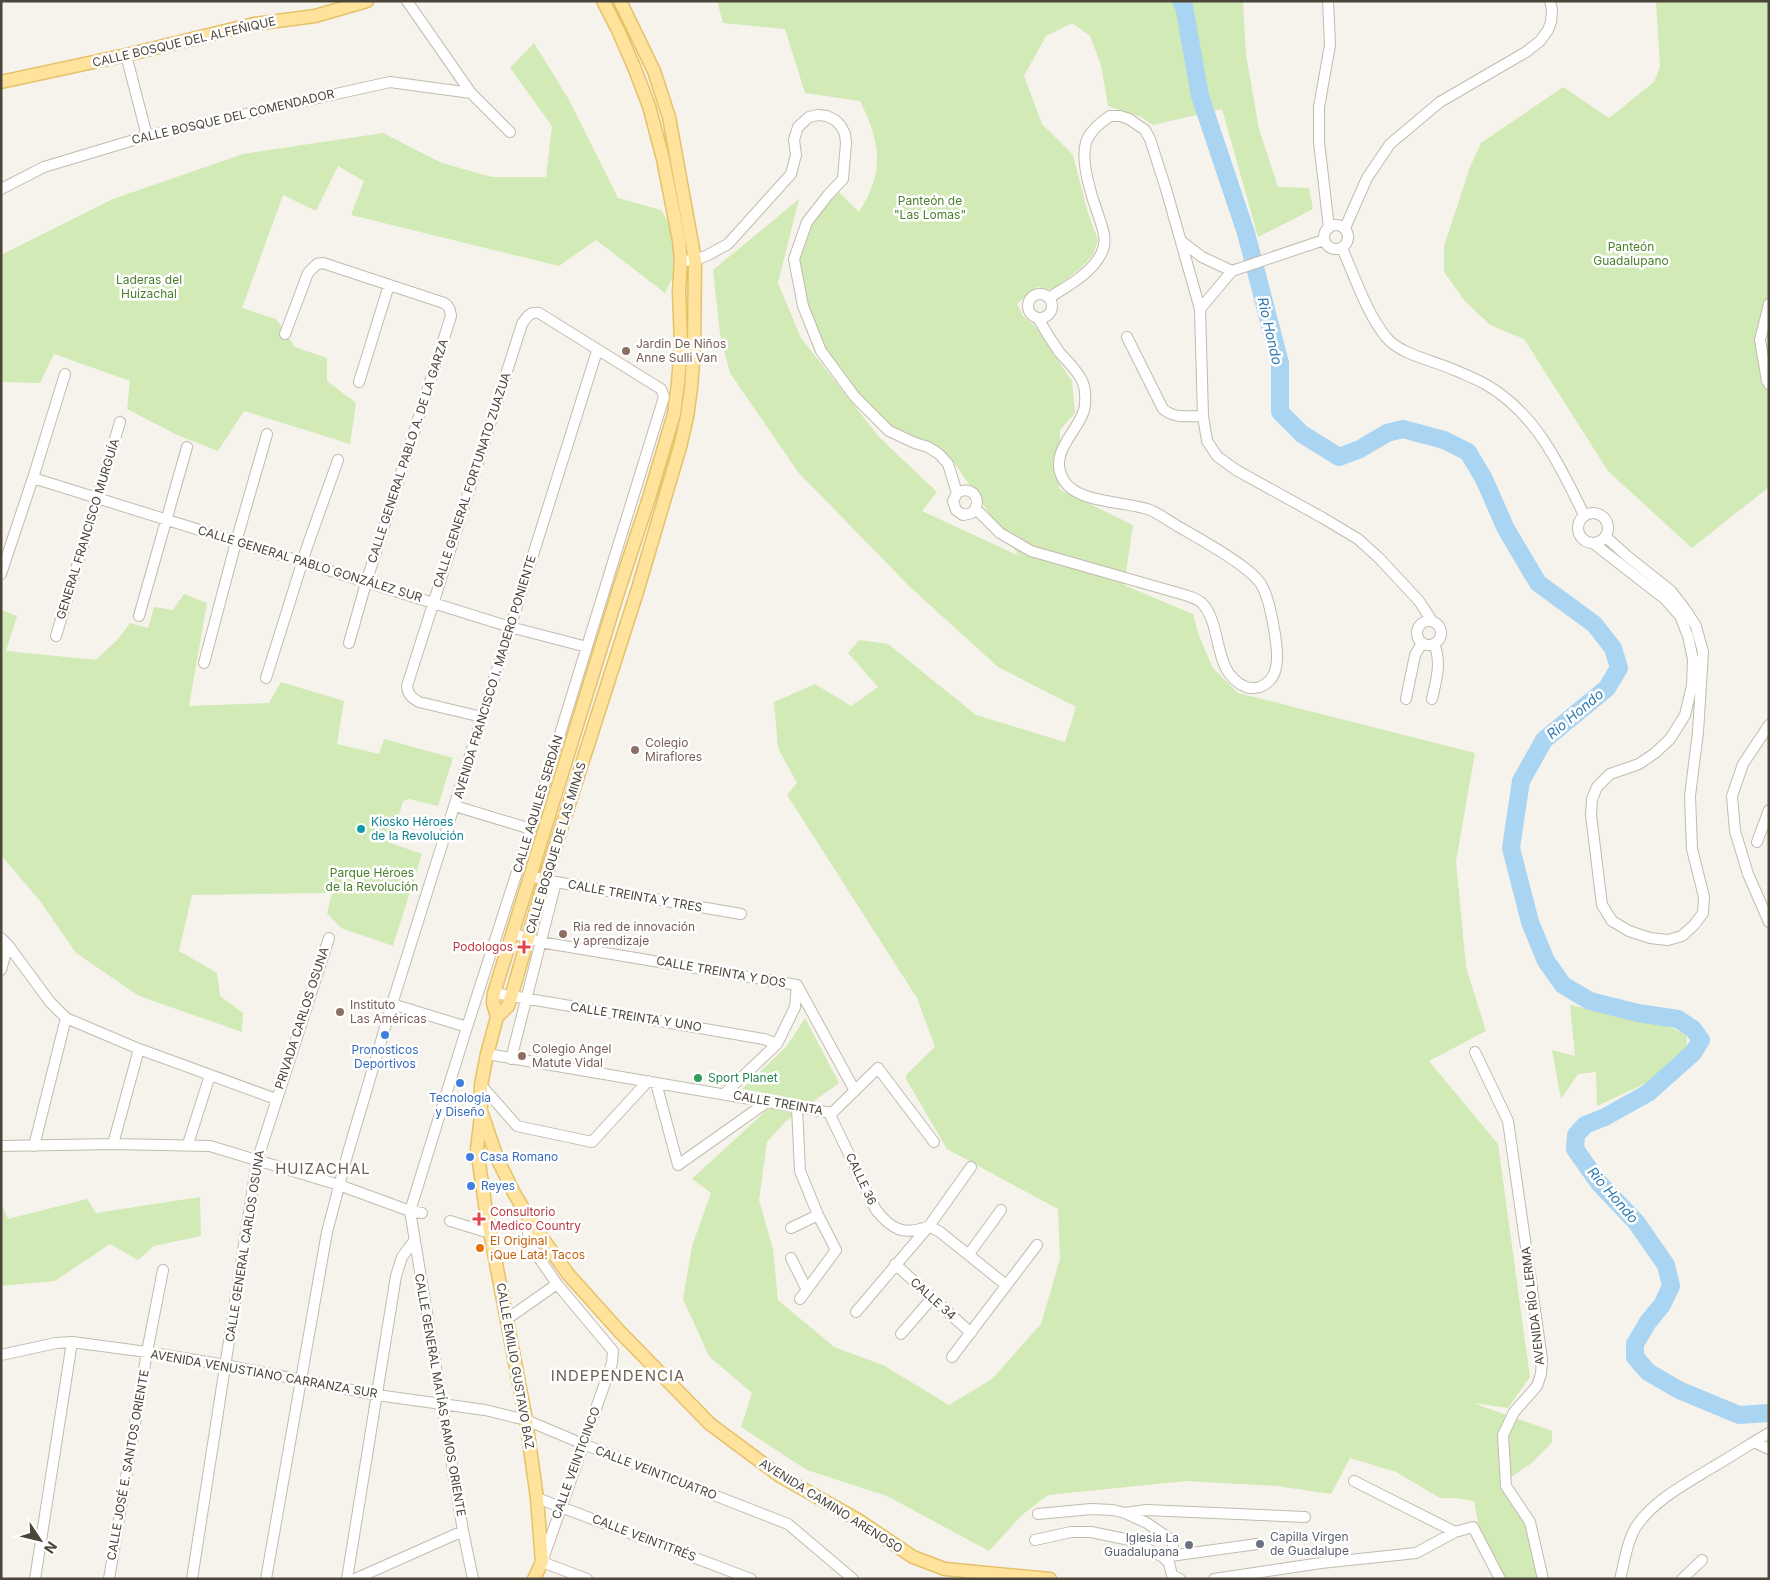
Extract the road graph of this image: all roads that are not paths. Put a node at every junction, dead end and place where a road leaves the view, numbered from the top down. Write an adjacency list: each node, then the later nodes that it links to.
1 (367, 1): 7 (main road, CALLE BOSQUE DEL ALFEÑIQUE)
2 (408, 1): 10 (street)
3 (603, 1): 20 (main road, CALLE BOSQUE DE LAS MINAS)
4 (620, 1): 19 (main road, CALLE BOSQUE DE LAS MINAS)
5 (1328, 1): 14 (street)
6 (1550, 1): 15 (street)
7 (343, 4): 8 (main road, CALLE BOSQUE DEL ALFEÑIQUE)
8 (126, 55): 9 (main road, CALLE BOSQUE DEL ALFEÑIQUE); 12 (street)
9 (1, 82)
10 (472, 93): 11 (street); 12 (street, CALLE BOSQUE DEL COMENDADOR)
11 (510, 132)
12 (147, 136): 13 (street, CALLE BOSQUE DEL COMENDADOR)
13 (1, 189)
14 (1328, 228): 15 (street); 17 (street)
15 (1345, 228): 18 (street)
16 (1181, 240): 21 (street); 23 (street); 25 (street)
17 (1321, 241): 18 (street); 21 (street)
18 (1342, 248): 42 (street)
19 (695, 260): 20 (street); 39 (street); 70 (main road, CALLE BOSQUE DE LAS MINAS)
20 (681, 261): 69 (main road, CALLE BOSQUE DE LAS MINAS)
21 (1235, 269): 25 (street)
22 (389, 285): 27 (street); 32 (street); 49 (street, CALLE GENERAL PABLO A. DE LA GARZA)
23 (1049, 298): 26 (street); 26 (street)
24 (1769, 305): 31 (street)
25 (1200, 309): 33 (street)
26 (1038, 318): 41 (street)
27 (285, 334)
28 (1127, 338): 33 (street)
29 (597, 351): 50 (street, CALLE GENERAL FORTUNATO ZUAZUA); 53 (street, AVENIDA FRANCISCO I. MADERO PONIENTE); 58 (street, CALLE AQUILES SERDÁN)
30 (65, 374): 38 (street)
31 (1768, 381)
32 (359, 382)
33 (1203, 416): 52 (street)
34 (120, 422): 40 (street, GENERAL FRANCISCO MURGUÍA)
35 (268, 434): 45 (street)
36 (187, 448): 43 (street)
37 (338, 460): 47 (street)
38 (33, 478): 40 (street, CALLE GENERAL PABLO GONZÁLEZ SUR); 48 (street)
39 (957, 493): 41 (street); 41 (street)
40 (98, 498): 43 (street, CALLE GENERAL PABLO GONZÁLEZ SUR); 54 (street, GENERAL FRANCISCO MURGUÍA)
41 (976, 509)
42 (1584, 515): 44 (street); 46 (street)
43 (166, 520): 45 (street, CALLE GENERAL PABLO GONZÁLEZ SUR); 51 (street)
44 (1606, 536): 46 (street); 46 (street)
45 (236, 542): 47 (street, CALLE GENERAL PABLO GONZÁLEZ SUR); 59 (street)
46 (1593, 543)
47 (302, 563): 49 (street, CALLE GENERAL PABLO GONZÁLEZ SUR); 60 (street)
48 (1, 574)
49 (366, 583): 50 (street, CALLE GENERAL PABLO GONZÁLEZ SUR); 55 (street, CALLE GENERAL PABLO A. DE LA GARZA)
50 (432, 602): 53 (street, CALLE GENERAL PABLO GONZÁLEZ SUR); 63 (street, CALLE GENERAL FORTUNATO ZUAZUA)
51 (139, 616)
52 (1432, 621): 56 (street); 57 (street)
53 (510, 627): 58 (street, CALLE GENERAL PABLO GONZÁLEZ SUR); 63 (street, AVENIDA FRANCISCO I. MADERO PONIENTE)
54 (56, 636)
55 (349, 643)
56 (1422, 643): 57 (street); 61 (street)
57 (1434, 644): 62 (street)
58 (587, 647): 67 (street, CALLE AQUILES SERDÁN)
59 (204, 663)
60 (266, 678)
61 (1406, 699)
62 (1432, 700)
63 (482, 718): 65 (street, AVENIDA FRANCISCO I. MADERO PONIENTE)
64 (1769, 726): 72 (street)
65 (455, 806): 67 (street); 83 (street, AVENIDA FRANCISCO I. MADERO PONIENTE)
66 (1769, 810): 68 (street)
67 (531, 829): 86 (street, CALLE AQUILES SERDÁN)
68 (1758, 842)
69 (530, 876): 70 (street, CALLE TREINTA Y TRES); 73 (main road, CALLE BOSQUE DE LAS MINAS)
70 (550, 880): 71 (street, CALLE TREINTA Y TRES); 75 (main road, CALLE BOSQUE DE LAS MINAS); 77 (street)
71 (741, 914)
72 (1767, 916)
73 (512, 933): 75 (street, CALLE TREINTA Y DOS); 80 (main road, CALLE BOSQUE DE LAS MINAS)
74 (329, 938): 97 (street, PRIVADA CARLOS OSUNA)
75 (528, 938): 77 (street, CALLE TREINTA Y DOS); 81 (main road, CALLE BOSQUE DE LAS MINAS)
76 (5, 941): 78 (street); 85 (street)
77 (540, 942): 79 (street, CALLE TREINTA Y DOS); 82 (street)
78 (1, 970)
79 (797, 985): 87 (street, CALLE TREINTA Y DOS); 95 (street)
80 (494, 993): 81 (street, CALLE TREINTA Y UNO); 84 (main road, CALLE BOSQUE DE LAS MINAS)
81 (511, 997): 82 (street, CALLE TREINTA Y UNO); 84 (main road, CALLE BOSQUE DE LAS MINAS)
82 (526, 999): 87 (street, CALLE TREINTA Y UNO); 91 (street)
83 (392, 1004): 86 (street); 109 (street, AVENIDA FRANCISCO I. MADERO PONIENTE)
84 (497, 1017): 90 (main road, AVENIDA CAMINO ARENOSO)
85 (66, 1018): 88 (street); 106 (street)
86 (467, 1027): 111 (street, CALLE AQUILES SERDÁN)
87 (777, 1044): 96 (street, CALLE TREINTA Y DOS)
88 (139, 1049): 92 (street); 103 (street)
89 (1475, 1052): 175 (street, AVENIDA RÍO LERMA)
90 (486, 1054): 91 (street, CALLE TREINTA); 94 (main road, AVENIDA CAMINO ARENOSO)
91 (511, 1059): 93 (street, CALLE TREINTA)
92 (210, 1075): 97 (street); 104 (street)
93 (652, 1082): 94 (street); 96 (street, CALLE TREINTA); 98 (street)
94 (481, 1085): 100 (main road, AVENIDA CAMINO ARENOSO)
95 (854, 1091): 101 (street); 102 (street)
96 (724, 1094): 98 (street, CALLE TREINTA)
97 (276, 1099): 107 (street, CALLE GENERAL CARLOS OSUNA)
98 (767, 1102): 99 (street, CALLE TREINTA)
99 (798, 1107): 101 (street, CALLE TREINTA); 113 (street)
100 (481, 1111): 115 (main road, AVENIDA CAMINO ARENOSO); 118 (main road, CALLE EMILIO GUSTAVO BAZ)
101 (832, 1113): 116 (street, CALLE 36)
102 (934, 1142)
103 (112, 1144): 104 (street); 106 (street)
104 (188, 1144): 107 (street)
105 (1, 1146): 106 (street)
106 (34, 1146)
107 (257, 1161): 109 (street); 138 (street, CALLE GENERAL CARLOS OSUNA)
108 (971, 1167): 116 (street)
109 (339, 1185): 111 (street); 139 (street, AVENIDA FRANCISCO I. MADERO PONIENTE)
110 (1001, 1210): 121 (street)
111 (410, 1211): 112 (street); 119 (street, CALLE GENERAL MATÍAS RAMOS ORIENTE)
112 (422, 1213)
113 (818, 1215): 117 (street); 127 (street)
114 (450, 1221): 118 (street)
115 (533, 1226): 125 (street); 171 (main road, AVENIDA CAMINO ARENOSO)
116 (929, 1226): 121 (street); 123 (street)
117 (791, 1228)
118 (490, 1233): 131 (main road, CALLE EMILIO GUSTAVO BAZ)
119 (414, 1241): 140 (street); 141 (street, CALLE GENERAL MATÍAS RAMOS ORIENTE)
120 (1037, 1245): 126 (street)
121 (969, 1254): 126 (street)
122 (790, 1258): 127 (street)
123 (895, 1264): 128 (street, CALLE 34); 130 (street)
124 (164, 1270): 135 (street, CALLE JOSÉ E. SANTOS ORIENTE)
125 (557, 1284): 131 (street); 145 (street, CALLE VEINTICINCO)
126 (1006, 1285): 132 (street)
127 (807, 1290): 129 (street)
128 (932, 1298): 132 (street, CALLE 34); 133 (street)
129 (800, 1299)
130 (856, 1312)
131 (507, 1319): 142 (main road, CALLE EMILIO GUSTAVO BAZ)
132 (970, 1333): 137 (street)
133 (901, 1334)
134 (72, 1342): 135 (street, AVENIDA VENUSTIANO CARRANZA SUR); 136 (street, AVENIDA VENUSTIANO CARRANZA SUR); 160 (street)
135 (147, 1352): 138 (street, AVENIDA VENUSTIANO CARRANZA SUR); 161 (street, CALLE JOSÉ E. SANTOS ORIENTE)
136 (1, 1355)
137 (952, 1357)
138 (225, 1365): 139 (street, AVENIDA VENUSTIANO CARRANZA SUR); 162 (street, CALLE GENERAL CARLOS OSUNA)
139 (301, 1380): 140 (street, AVENIDA VENUSTIANO CARRANZA SUR); 163 (street, AVENIDA FRANCISCO I. MADERO PONIENTE)
140 (377, 1395): 141 (street, AVENIDA VENUSTIANO CARRANZA SUR); 164 (street)
141 (443, 1404): 142 (street, AVENIDA VENUSTIANO CARRANZA SUR); 153 (street, CALLE GENERAL MATÍAS RAMOS ORIENTE)
142 (526, 1420): 145 (street, CALLE VEINTICUATRO); 148 (main road, CALLE EMILIO GUSTAVO BAZ)
143 (1769, 1433): 144 (street)
144 (1754, 1442): 146 (street); 176 (street)
145 (583, 1444): 149 (street, CALLE VEINTICINCO); 170 (street, CALLE VEINTICUATRO)
146 (1769, 1449)
147 (1354, 1481): 154 (street)
148 (537, 1498): 149 (street, CALLE VEINTITRÉS); 159 (main road, CALLE EMILIO GUSTAVO BAZ)
149 (561, 1507): 159 (street, CALLE VEINTICINCO); 169 (street, CALLE VEINTITRÉS)
150 (1038, 1514): 151 (street)
151 (1125, 1514): 152 (street); 157 (street)
152 (1305, 1518)
153 (463, 1531): 165 (street); 166 (street, CALLE GENERAL MATÍAS RAMOS ORIENTE)
154 (1455, 1532): 173 (street); 174 (street)
155 (1035, 1540): 157 (street)
156 (1257, 1544): 157 (street)
157 (1168, 1556): 172 (street)
158 (1702, 1560): 177 (street)
159 (542, 1562): 167 (main road, CALLE VEINTICINCO); 168 (street)
160 (35, 1579)
161 (108, 1579)
162 (192, 1579)
163 (266, 1579)
164 (346, 1579)
165 (355, 1579)
166 (473, 1579)
167 (534, 1579)
168 (587, 1579)
169 (751, 1579)
170 (853, 1579)
171 (1050, 1579)
172 (1180, 1579)
173 (1214, 1579)
174 (1500, 1579)
175 (1543, 1579)
176 (1620, 1579)
177 (1682, 1579)

